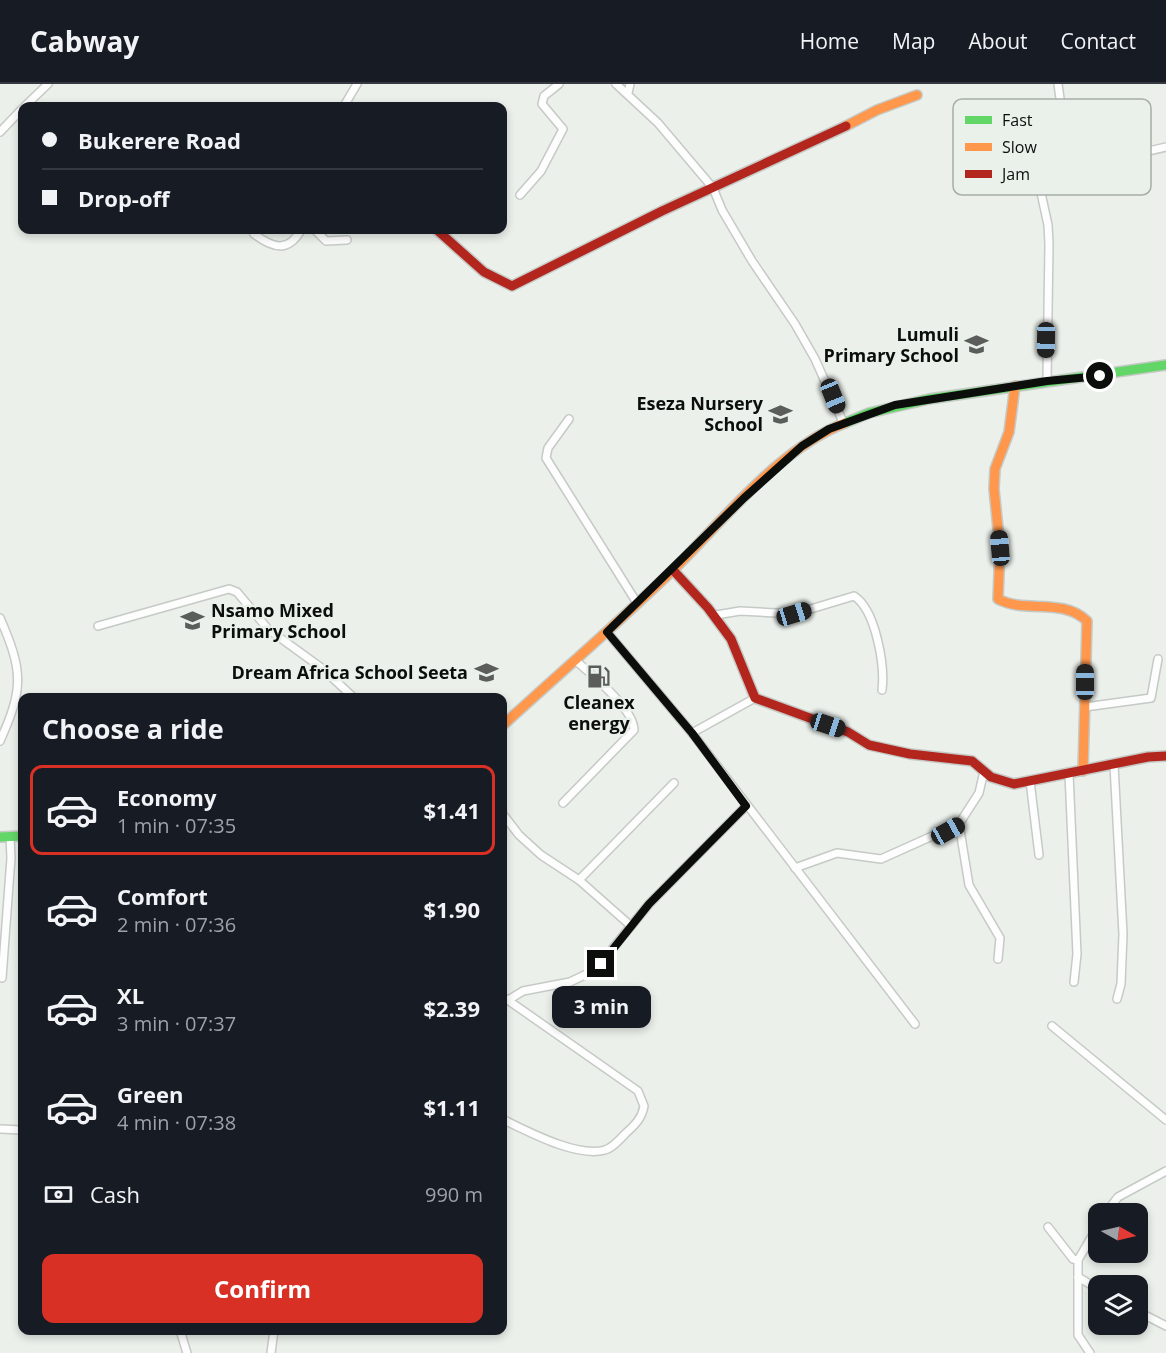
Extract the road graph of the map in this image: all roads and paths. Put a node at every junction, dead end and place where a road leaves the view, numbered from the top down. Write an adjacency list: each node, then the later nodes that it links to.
1 (48, 84): 10 (street)
2 (357, 84): 11 (street)
3 (559, 84): 17 (street)
4 (616, 84): 7 (street)
5 (630, 84): 7 (street)
6 (1058, 84): 9 (street)
7 (628, 93): 16 (street)
8 (917, 95): 16 (street)
9 (1060, 99)
10 (30, 102)
11 (346, 102)
12 (18, 114): 13 (street)
13 (0, 132)
14 (1166, 147): 15 (street)
15 (1151, 150)
16 (713, 188): 22 (street); 28 (street)
17 (520, 195)
18 (1041, 195): 25 (street)
19 (254, 234): 20 (street)
20 (299, 234)
21 (319, 234): 23 (street)
22 (442, 234)
23 (347, 240)
24 (1166, 365): 25 (street)
25 (1047, 381): 26 (street)
26 (1015, 386): 28 (street); 42 (street)
27 (569, 419): 30 (street)
28 (843, 422): 29 (street)
29 (674, 570): 30 (street); 31 (street)
30 (637, 603): 34 (street)
31 (716, 615): 37 (street); 41 (street)
32 (0, 618): 38 (street)
33 (98, 626): 39 (street)
34 (607, 632): 36 (street); 44 (street)
35 (1158, 659): 42 (street)
36 (575, 660): 43 (street); 53 (street)
37 (882, 690)
38 (19, 693)
39 (348, 693)
40 (18, 695): 45 (street)
41 (755, 698): 44 (street); 48 (street)
42 (1085, 707): 49 (street)
43 (507, 721)
44 (692, 733): 54 (street)
45 (0, 741)
46 (1166, 756): 47 (street)
47 (1114, 765): 49 (street); 67 (street)
48 (984, 771): 51 (street); 56 (street)
49 (1083, 771): 50 (street)
50 (1069, 774): 51 (street); 64 (street)
51 (1030, 781): 58 (street)
52 (674, 783): 60 (street)
53 (563, 803)
54 (746, 806): 59 (street); 61 (street)
55 (507, 819): 60 (street)
56 (959, 824): 59 (street); 62 (street)
57 (5, 837): 63 (street)
58 (1039, 855)
59 (795, 868): 68 (street)
60 (579, 880): 61 (street)
61 (631, 926): 65 (street)
62 (999, 959)
63 (2, 978)
64 (1074, 982)
65 (507, 998)
66 (507, 999): 71 (street)
67 (1117, 999)
68 (915, 1024)
69 (1052, 1026): 70 (street)
70 (1166, 1120)
71 (507, 1121)
72 (0, 1129): 73 (street)
73 (18, 1130)
74 (1166, 1171): 75 (street)
75 (1113, 1203)
76 (1048, 1227): 78 (street)
77 (1088, 1243): 78 (street)
78 (1078, 1260): 79 (street)
79 (1078, 1277): 80 (street); 87 (street)
80 (1088, 1283)
81 (1148, 1317): 82 (street)
82 (1166, 1326)
83 (182, 1335): 85 (street)
84 (273, 1335): 86 (street)
85 (187, 1353)
86 (271, 1353)
87 (1090, 1353)

